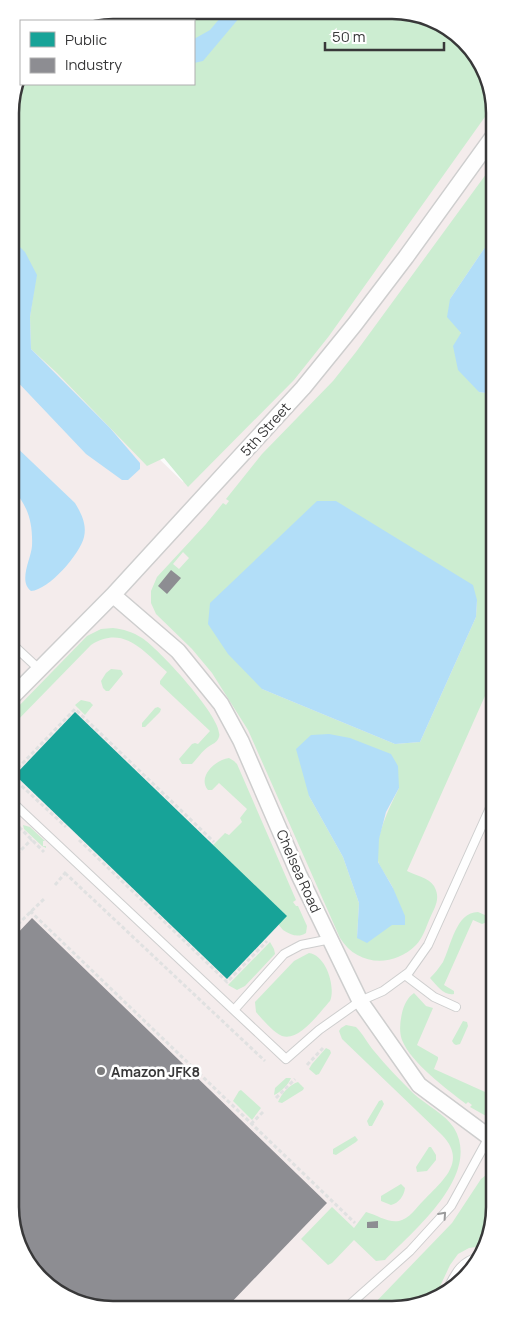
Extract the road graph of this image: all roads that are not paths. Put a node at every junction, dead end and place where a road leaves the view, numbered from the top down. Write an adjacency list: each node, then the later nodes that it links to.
1 (486, 146): 2 (street, 5th Street)
2 (113, 594): 4 (street, 5th Street); 8 (street, Chelsea Road)
3 (19, 651): 4 (lane)
4 (38, 669): 5 (street, 5th Street)
5 (19, 690)
6 (19, 809): 12 (lane)
7 (486, 817): 9 (lane)
8 (331, 939): 10 (street, Chelsea Road); 12 (lane)
9 (406, 975): 10 (lane); 11 (lane)
10 (360, 1001): 12 (lane); 13 (street, Chelsea Road)
11 (456, 1007)
12 (234, 1010)
13 (486, 1134)
14 (486, 1148): 17 (lane, one-way to 14)
15 (471, 1259): 16 (lane)
16 (453, 1279)
17 (354, 1301)

